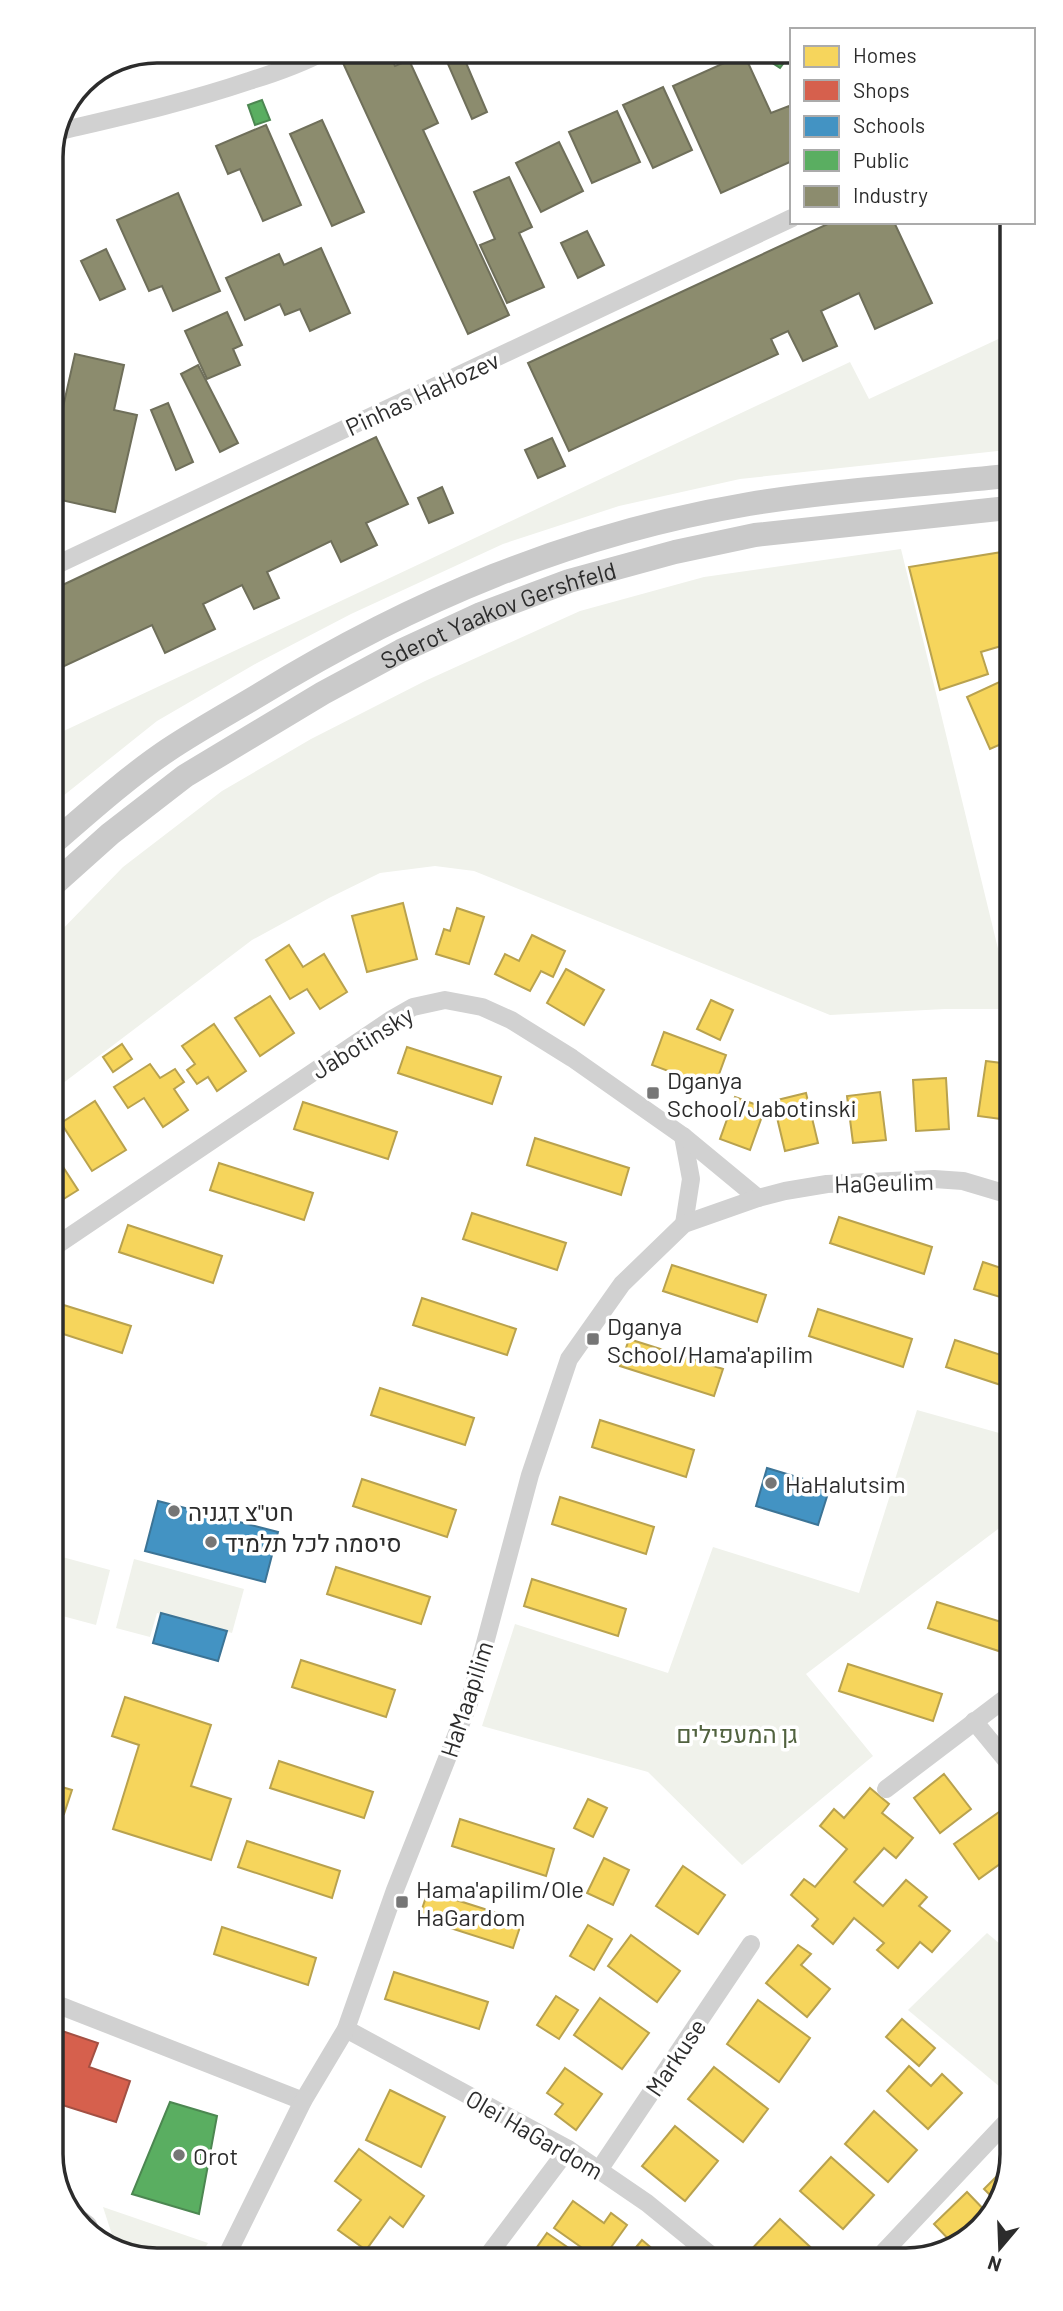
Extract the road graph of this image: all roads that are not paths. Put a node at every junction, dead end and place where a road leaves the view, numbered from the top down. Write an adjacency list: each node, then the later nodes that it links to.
1 (300, 63): 2 (street)
2 (67, 129)
3 (790, 219): 6 (street, Pinhas HaHozev)
4 (1000, 477): 7 (main road, Sderot Yaakov Gershfeld)
5 (1000, 509): 8 (main road, Sderot Yaakov Gershfeld)
6 (63, 562)
7 (63, 834)
8 (63, 876)
9 (683, 1136): 11 (street, Jabotinsky); 12 (street); 13 (street, Jabotinsky)
10 (1000, 1192): 11 (street, HaGeulim)
11 (758, 1198): 12 (street, HaMaapilim)
12 (684, 1224): 20 (street, HaMaapilim)
13 (63, 1241)
14 (1000, 1702): 15 (street)
15 (974, 1721): 16 (street); 17 (street)
16 (1000, 1753)
17 (886, 1789)
18 (751, 1944): 24 (street, Markuse)
19 (63, 2007): 21 (street)
20 (346, 2029): 21 (street, HaMaapilim); 23 (street, Olei HaGardom)
21 (303, 2101): 25 (street, HaMaapilim)
22 (1000, 2129): 28 (street)
23 (568, 2149): 24 (street, Olei HaGardom); 26 (street)
24 (599, 2170): 27 (street, Olei HaGardom)
25 (230, 2248)
26 (494, 2248)
27 (702, 2248)
28 (888, 2248)

